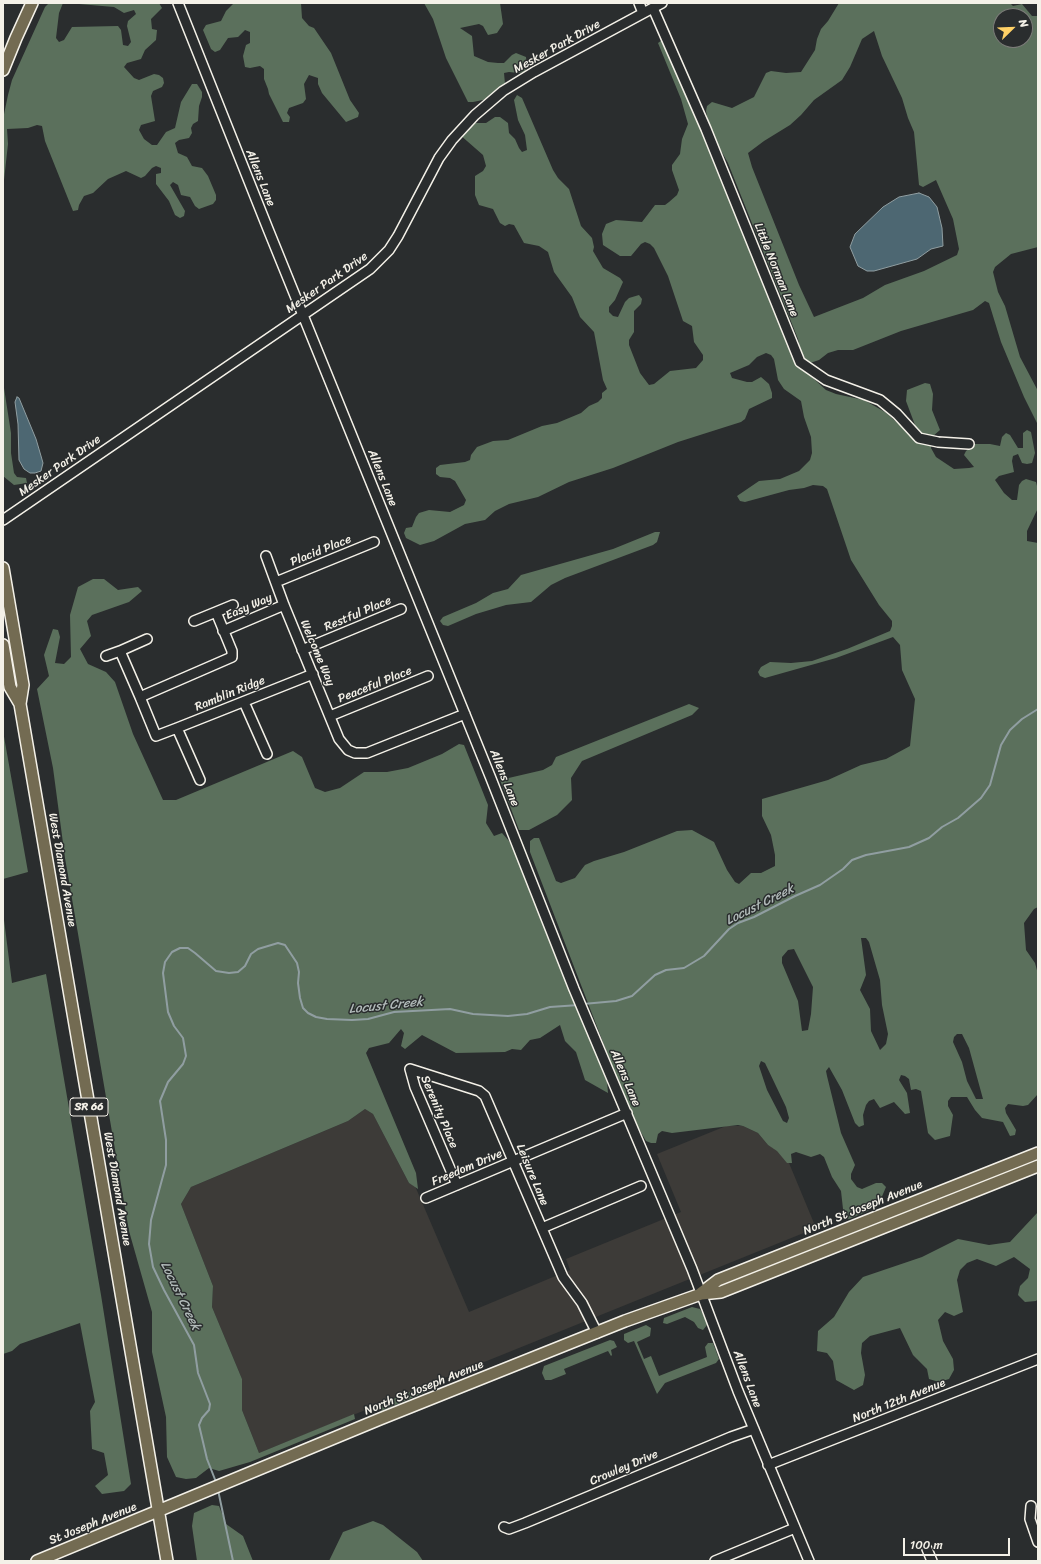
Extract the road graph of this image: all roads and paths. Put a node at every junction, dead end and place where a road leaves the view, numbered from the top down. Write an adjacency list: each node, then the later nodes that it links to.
1 (32, 3): 7 (main road)
2 (178, 3): 8 (street, Allens Lane)
3 (638, 3): 6 (street)
4 (662, 3): 5 (street, Mesker Park Drive)
5 (653, 8): 6 (street, Mesker Park Drive); 9 (street, Little Norman Lane)
6 (643, 14): 8 (street, Mesker Park Drive)
7 (3, 70)
8 (304, 315): 10 (street, Mesker Park Drive); 31 (street, Allens Lane)
9 (970, 444)
10 (3, 520)
11 (374, 542): 14 (street, Placid Place)
12 (266, 556): 14 (street, Welcome Way)
13 (3, 568): 30 (main road, West Diamond Avenue / SR 66)
14 (276, 582): 16 (street, Welcome Way)
15 (233, 605): 18 (street)
16 (284, 605): 20 (street, Easy Way); 23 (street, Welcome Way)
17 (401, 609): 23 (street, Restful Place)
18 (216, 612): 19 (street); 20 (street)
19 (194, 621)
20 (224, 631): 28 (street)
21 (147, 639): 24 (street)
22 (3, 645): 30 (main road, West Diamond Avenue / SR 66)
23 (302, 650): 26 (street, Welcome Way)
24 (120, 651): 25 (street); 28 (street)
25 (106, 656)
26 (313, 674): 29 (street, Ramblin Ridge); 32 (street, Welcome Way)
27 (428, 676): 32 (street, Peaceful Place)
28 (140, 697): 33 (street, Ramblin Ridge)
29 (244, 702): 33 (street, Ramblin Ridge); 34 (street)
30 (20, 704): 51 (main road, West Diamond Avenue / SR 66)
31 (465, 714): 32 (street, Welcome Way); 37 (street, Allens Lane)
32 (330, 716)
33 (177, 728): 35 (street)
34 (267, 754)
35 (200, 780)
36 (410, 1069): 39 (street, Leisure Lane); 41 (street, Serenity Place)
37 (627, 1113): 39 (street, Freedom Drive); 45 (street, Allens Lane)
38 (1038, 1153): 45 (main road, North St Joseph Avenue)
39 (513, 1161): 41 (street, Freedom Drive); 44 (street, Leisure Lane)
40 (1038, 1166): 45 (main road, North St Joseph Avenue)
41 (457, 1185): 43 (street, Freedom Drive)
42 (641, 1186): 44 (street)
43 (426, 1198)
44 (542, 1228): 46 (street, Leisure Lane)
45 (701, 1294): 46 (main road, North St Joseph Avenue); 48 (street, Allens Lane)
46 (597, 1333): 51 (main road, North St Joseph Avenue)
47 (1038, 1359): 49 (street, North 12th Avenue)
48 (754, 1429): 49 (street, Allens Lane); 52 (street, Crowley Drive)
49 (768, 1465): 53 (street, Allens Lane)
50 (1031, 1506): 54 (street)
51 (158, 1511): 56 (main road, St Joseph Avenue); 57 (main road, West Diamond Avenue / SR 66)
52 (504, 1527)
53 (795, 1528): 58 (street); 59 (street, Allens Lane)
54 (1038, 1542)
55 (927, 1549): 60 (street)
56 (37, 1561)
57 (167, 1561)
58 (715, 1561)
59 (809, 1561)
60 (932, 1561)

